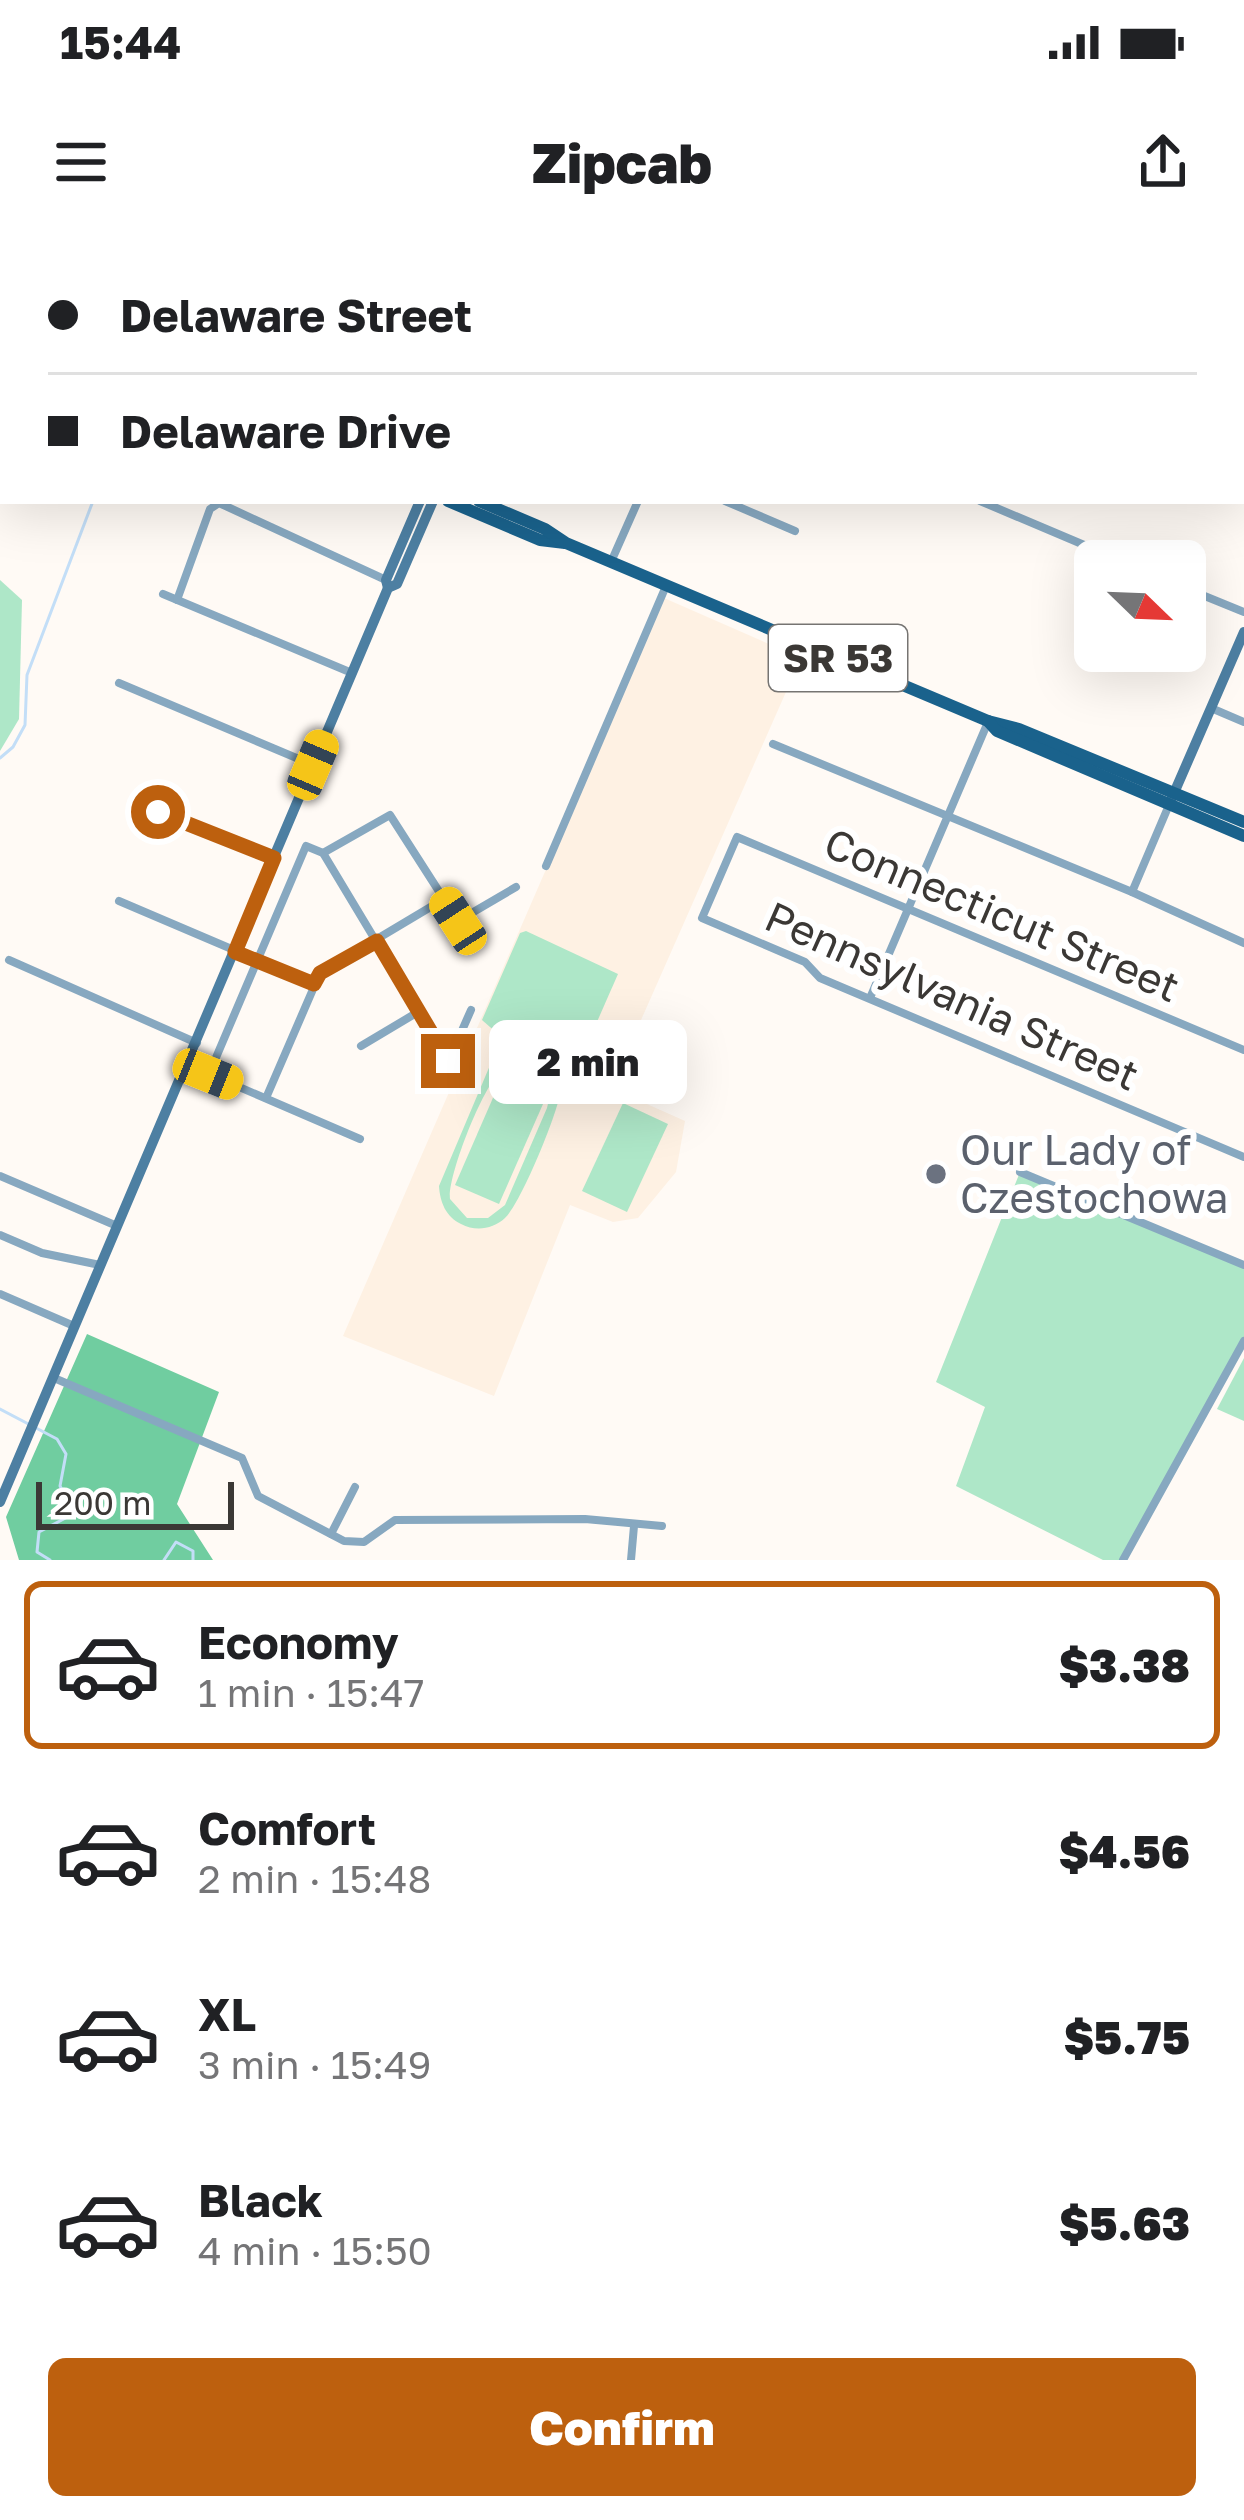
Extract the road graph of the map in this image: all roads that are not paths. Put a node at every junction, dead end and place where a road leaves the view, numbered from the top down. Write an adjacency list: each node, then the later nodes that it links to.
1 (218, 504): 18 (street)
2 (221, 504): 14 (street)
3 (420, 504): 14 (main road)
4 (432, 504): 14 (main road)
5 (455, 504): 12 (main road, SR 53)
6 (486, 504): 12 (main road, SR 53)
7 (637, 504): 13 (street)
8 (732, 504): 10 (street)
9 (987, 504): 11 (street)
10 (795, 531)
11 (1074, 541)
12 (566, 543): 13 (main road, SR 53)
13 (611, 562): 15 (main road, SR 53)
14 (387, 584): 21 (main road)
15 (666, 585): 24 (main road, SR 53); 35 (street)
16 (163, 594): 18 (street)
17 (1206, 597): 19 (street)
18 (177, 600): 21 (street)
19 (1244, 612)
20 (1244, 632): 23 (main road)
21 (352, 673): 27 (main road)
22 (118, 682): 27 (street)
23 (1211, 708): 25 (street); 28 (main road)
24 (988, 721): 28 (main road, SR 53); 30 (street)
25 (1244, 722)
26 (773, 744): 30 (street)
27 (313, 765): 34 (main road)
28 (1172, 798): 31 (main road, SR 53); 32 (main road, SR 53); 37 (street)
29 (158, 812): 34 (street)
30 (947, 816): 37 (street); 40 (street)
31 (1244, 822)
32 (1244, 836)
33 (323, 854): 38 (street); 42 (street); 46 (street)
34 (274, 858): 44 (main road)
35 (546, 866)
36 (516, 887): 38 (street)
37 (1132, 892): 43 (street)
38 (444, 899): 42 (street)
39 (118, 902): 44 (street)
40 (907, 908): 41 (street, Connecticut Street); 48 (street); 53 (street, Connecticut Street)
41 (702, 918): 48 (street, Pennsylvania Street)
42 (377, 941): 47 (street); 50 (street)
43 (1244, 944)
44 (235, 952): 46 (street); 51 (main road)
45 (9, 961): 51 (street)
46 (257, 961): 47 (street); 54 (street)
47 (314, 984): 54 (street)
48 (870, 998): 56 (street, Pennsylvania Street)
49 (471, 1010): 50 (street)
50 (418, 1012): 52 (street)
51 (197, 1042): 59 (main road)
52 (361, 1046)
53 (1244, 1049)
54 (266, 1098): 55 (street)
55 (360, 1139)
56 (1244, 1157)
57 (1020, 1172): 62 (street)
58 (0, 1177): 59 (street)
59 (118, 1227): 61 (main road)
60 (0, 1235): 61 (street)
61 (102, 1265): 64 (main road)
62 (1244, 1265)
63 (0, 1294): 64 (street)
64 (76, 1326): 66 (main road)
65 (1244, 1341): 73 (street)
66 (54, 1378): 68 (main road); 71 (street)
67 (355, 1487): 71 (street)
68 (0, 1502)
69 (634, 1526): 70 (street); 71 (street); 72 (street)
70 (662, 1526)
71 (331, 1534)
72 (631, 1560)
73 (1123, 1560)

